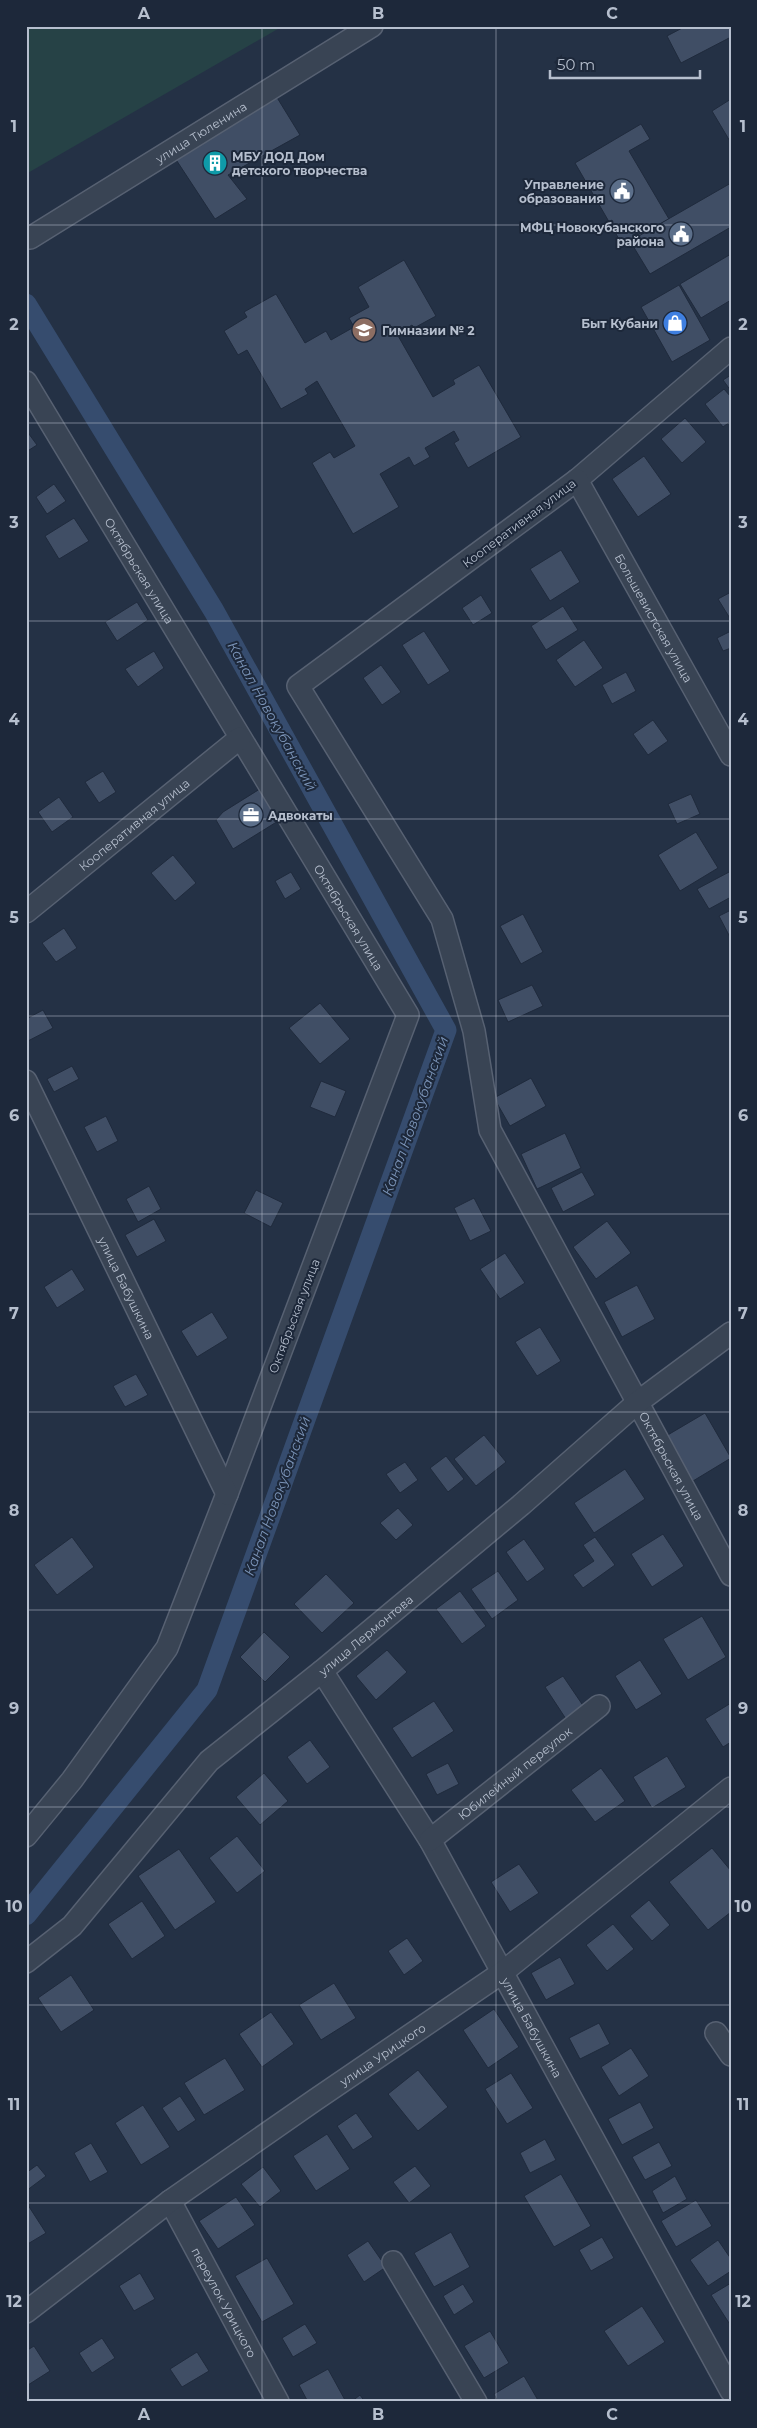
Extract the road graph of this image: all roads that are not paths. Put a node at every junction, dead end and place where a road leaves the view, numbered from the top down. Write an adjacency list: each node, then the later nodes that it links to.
1 (372, 26): 2 (street, улица Тюленина)
2 (30, 238)
3 (731, 348): 5 (street, Кооперативная улица)
4 (26, 382): 7 (street, Октябрьская улица)
5 (577, 480): 6 (street, Кооперативная улица); 8 (street, Большевистская улица)
6 (298, 686): 12 (street, Октябрьская улица)
7 (240, 738): 9 (street, Кооперативная улица); 13 (street, Октябрьская улица)
8 (731, 756)
9 (26, 912)
10 (26, 1081): 13 (street, улица Бабушкина)
11 (731, 1333): 12 (street, улица Лермонтова)
12 (638, 1402): 14 (street, Октябрьская улица); 15 (street, улица Лермонтова)
13 (227, 1494): 18 (street)
14 (731, 1575)
15 (322, 1671): 19 (street, улица Бабушкина); 20 (street, улица Лермонтова)
16 (599, 1706): 19 (street, Юбилейный переулок)
17 (731, 1788): 21 (street, улица Урицкого)
18 (26, 1836)
19 (430, 1840): 21 (street, улица Бабушкина)
20 (26, 1962)
21 (503, 1972): 24 (street, улица Урицкого); 27 (street, улица Бабушкина)
22 (716, 2034): 23 (street)
23 (731, 2054)
24 (170, 2201): 26 (street, улица Урицкого); 28 (street, переулок Урицкого)
25 (393, 2262): 29 (street)
26 (26, 2312)
27 (731, 2391)
28 (278, 2402)
29 (476, 2402)

